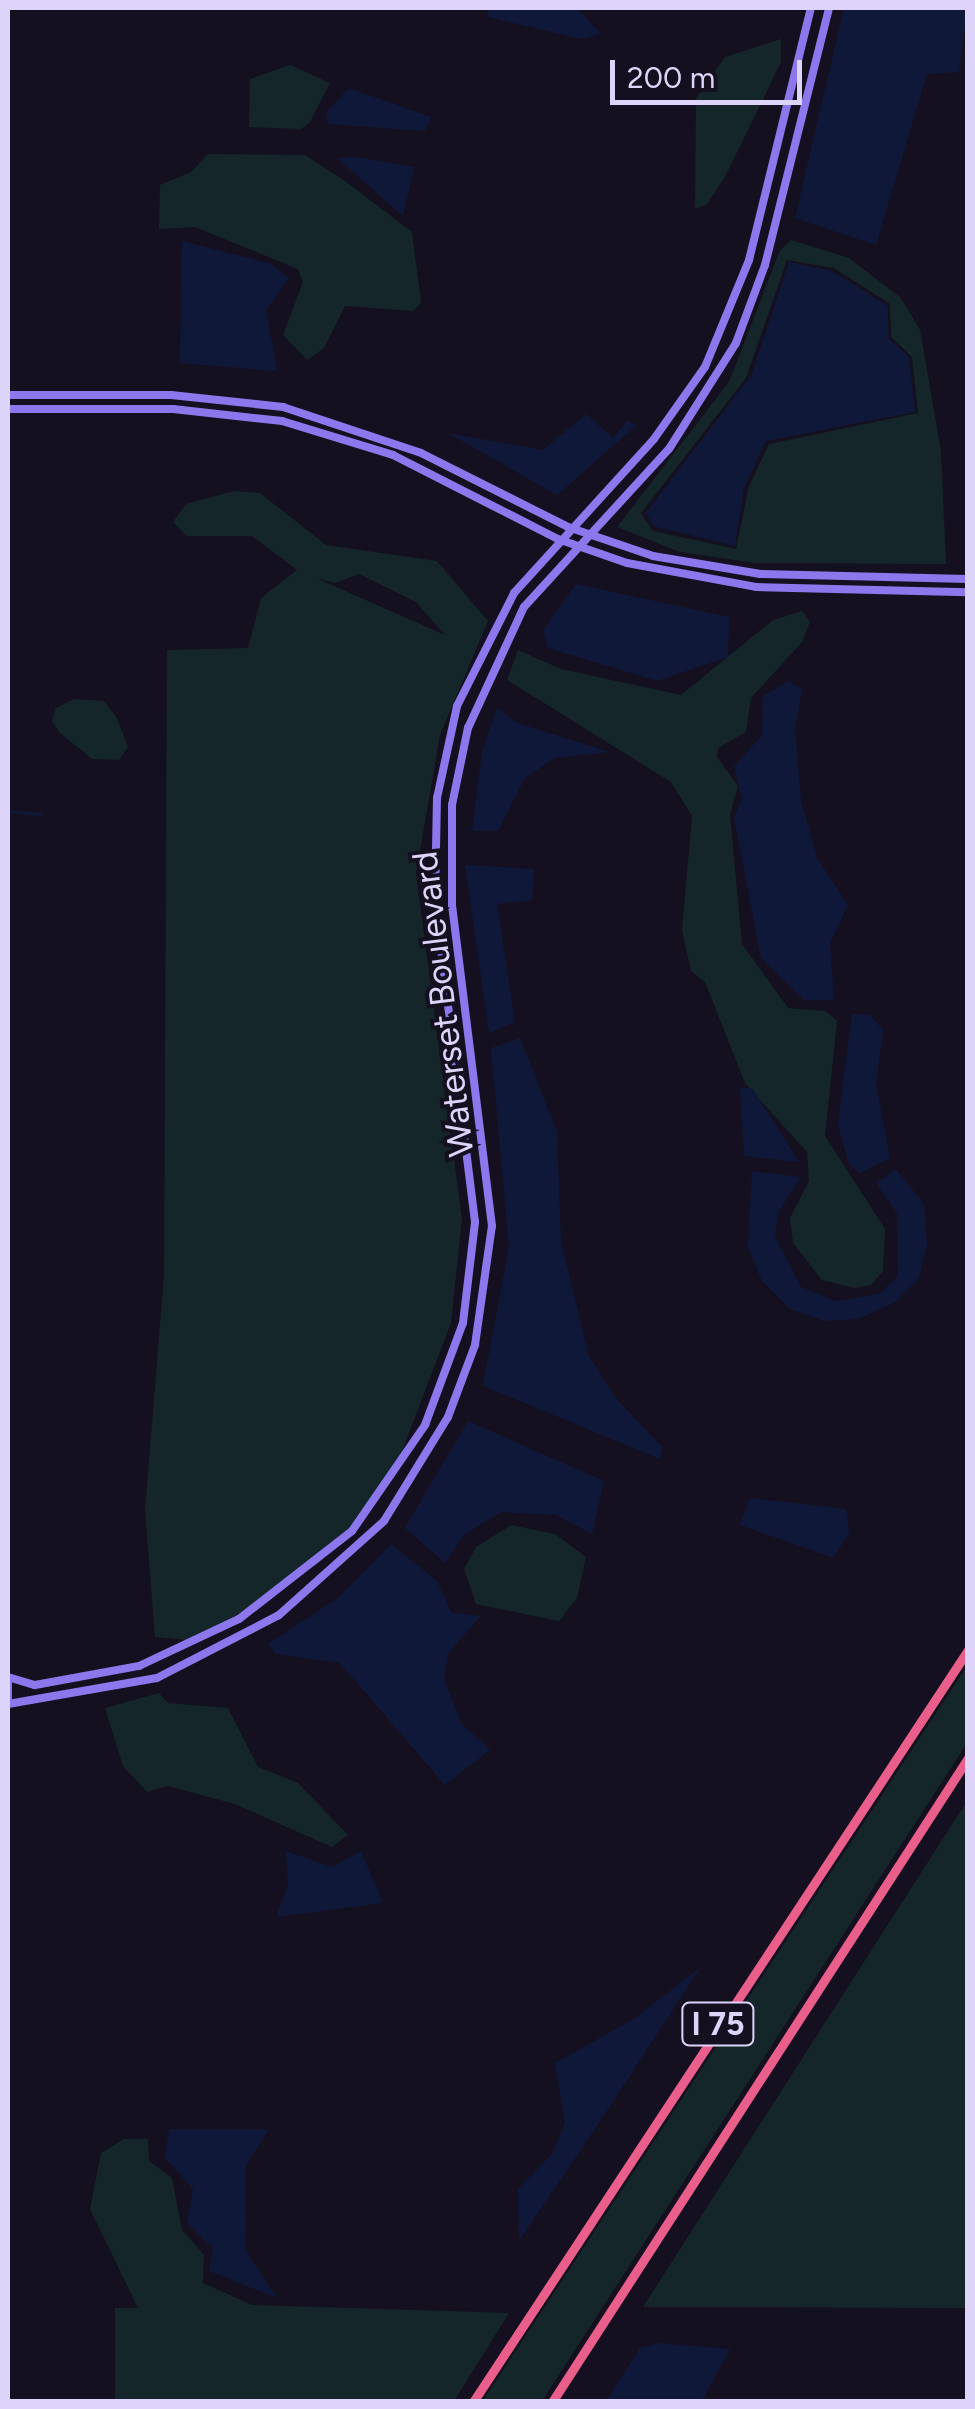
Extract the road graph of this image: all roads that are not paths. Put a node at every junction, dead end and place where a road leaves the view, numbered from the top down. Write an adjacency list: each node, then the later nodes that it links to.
1 (811, 8): 5 (street, Waterset Boulevard)
2 (829, 8): 6 (street, Waterset Boulevard)
3 (8, 395): 5 (street)
4 (8, 409): 7 (street)
5 (568, 527): 6 (street); 7 (street, Waterset Boulevard)
6 (589, 536): 8 (street, Waterset Boulevard); 9 (street)
7 (558, 538): 8 (street); 12 (street, Waterset Boulevard)
8 (578, 546): 10 (street); 13 (street, Waterset Boulevard)
9 (968, 578)
10 (968, 592)
11 (968, 1650): 15 (highway, I 75)
12 (8, 1678): 13 (street)
13 (8, 1702)
14 (968, 1758): 16 (highway, I 75)
15 (473, 2402)
16 (552, 2402)

